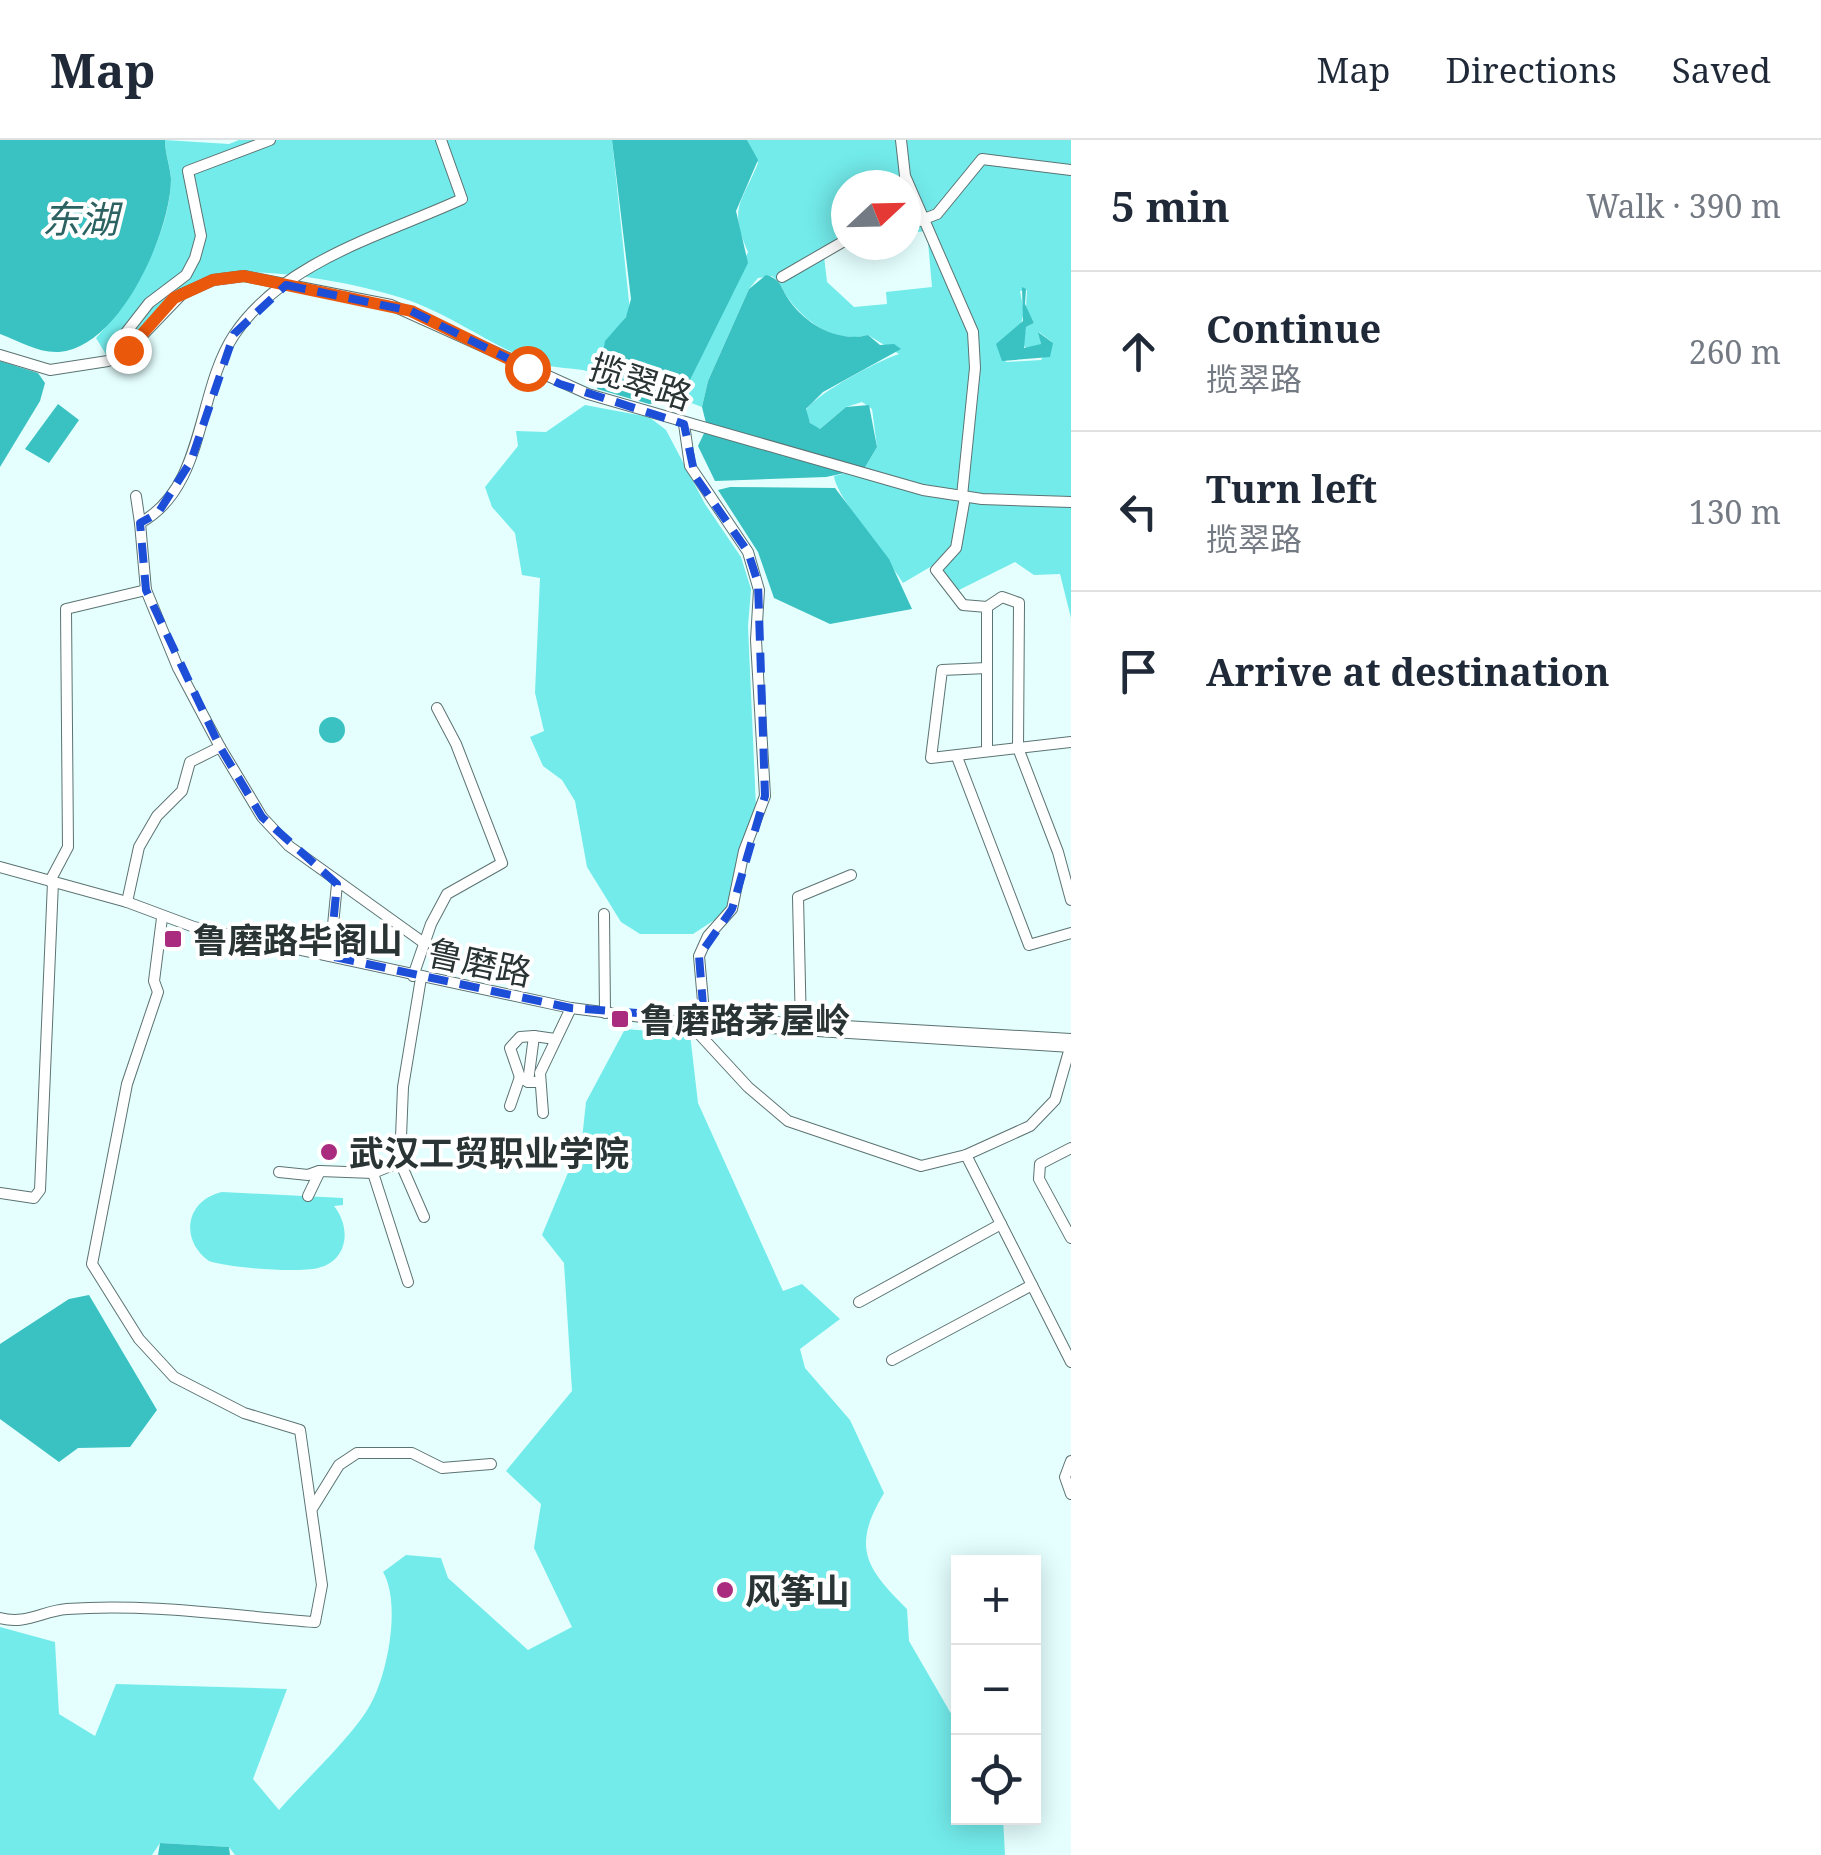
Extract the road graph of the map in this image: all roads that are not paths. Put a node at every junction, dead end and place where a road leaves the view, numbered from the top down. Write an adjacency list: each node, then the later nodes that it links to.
1 (270, 140): 11 (street)
2 (441, 140): 9 (street)
3 (901, 140): 5 (street)
4 (1071, 170): 5 (street)
5 (927, 220): 6 (street); 14 (street)
6 (921, 222)
7 (831, 249): 8 (street)
8 (782, 278)
9 (286, 285): 11 (street, 揽翠路); 12 (street, 揽翠路); 16 (street)
10 (0, 356): 11 (street)
11 (119, 356)
12 (689, 426): 14 (street, 揽翠路); 41 (street)
13 (136, 496): 16 (street)
14 (964, 496): 15 (street, 揽翠路); 18 (street)
15 (1071, 502)
16 (140, 523): 17 (street)
17 (146, 590): 22 (street); 28 (street)
18 (986, 607): 19 (street); 23 (street)
19 (987, 668): 24 (street); 25 (street)
20 (437, 708): 35 (street)
21 (1071, 742): 23 (street)
22 (220, 746): 29 (street); 31 (street)
23 (1018, 748): 24 (street); 30 (street)
24 (988, 751): 25 (street)
25 (957, 757): 34 (street)
26 (0, 867): 28 (street, 鲁磨路)
27 (851, 875): 43 (street)
28 (52, 882): 31 (street, 鲁磨路); 56 (street)
29 (337, 884): 35 (street); 36 (street)
30 (1071, 900)
31 (127, 902): 33 (street, 鲁磨路)
32 (604, 914): 39 (street)
33 (162, 918): 36 (street, 鲁磨路); 69 (street)
34 (1071, 933)
35 (424, 943): 37 (street)
36 (330, 956): 37 (street, 鲁磨路)
37 (417, 977): 38 (street, 鲁磨路); 52 (street)
38 (571, 1008): 39 (street, 鲁磨路); 45 (street)
39 (605, 1013): 40 (street, 鲁磨路)
40 (662, 1019): 41 (street, 鲁磨路); 42 (street, 鲁磨路)
41 (705, 1021): 42 (street, 鲁磨路); 43 (street, 鲁磨路)
42 (689, 1023): 51 (street)
43 (801, 1027): 46 (street, 鲁磨路)
44 (534, 1036): 45 (street); 47 (street); 47 (street)
45 (555, 1038): 47 (street)
46 (1071, 1044): 51 (street)
47 (529, 1081): 48 (street); 49 (street)
48 (510, 1106)
49 (543, 1113)
50 (1071, 1148): 60 (street)
51 (966, 1155): 59 (street)
52 (400, 1162): 55 (street); 58 (street)
53 (320, 1171): 54 (street); 55 (street); 57 (street)
54 (278, 1172)
55 (373, 1172): 61 (street)
56 (0, 1193)
57 (308, 1196)
58 (424, 1216)
59 (1001, 1224): 62 (street); 63 (street)
60 (1071, 1238)
61 (408, 1282)
62 (1032, 1285): 64 (street); 65 (street)
63 (859, 1302)
64 (892, 1360)
65 (1071, 1362)
66 (1071, 1460): 68 (street)
67 (491, 1464): 69 (street)
68 (1071, 1494)
69 (313, 1507): 70 (street)
70 (0, 1618)

